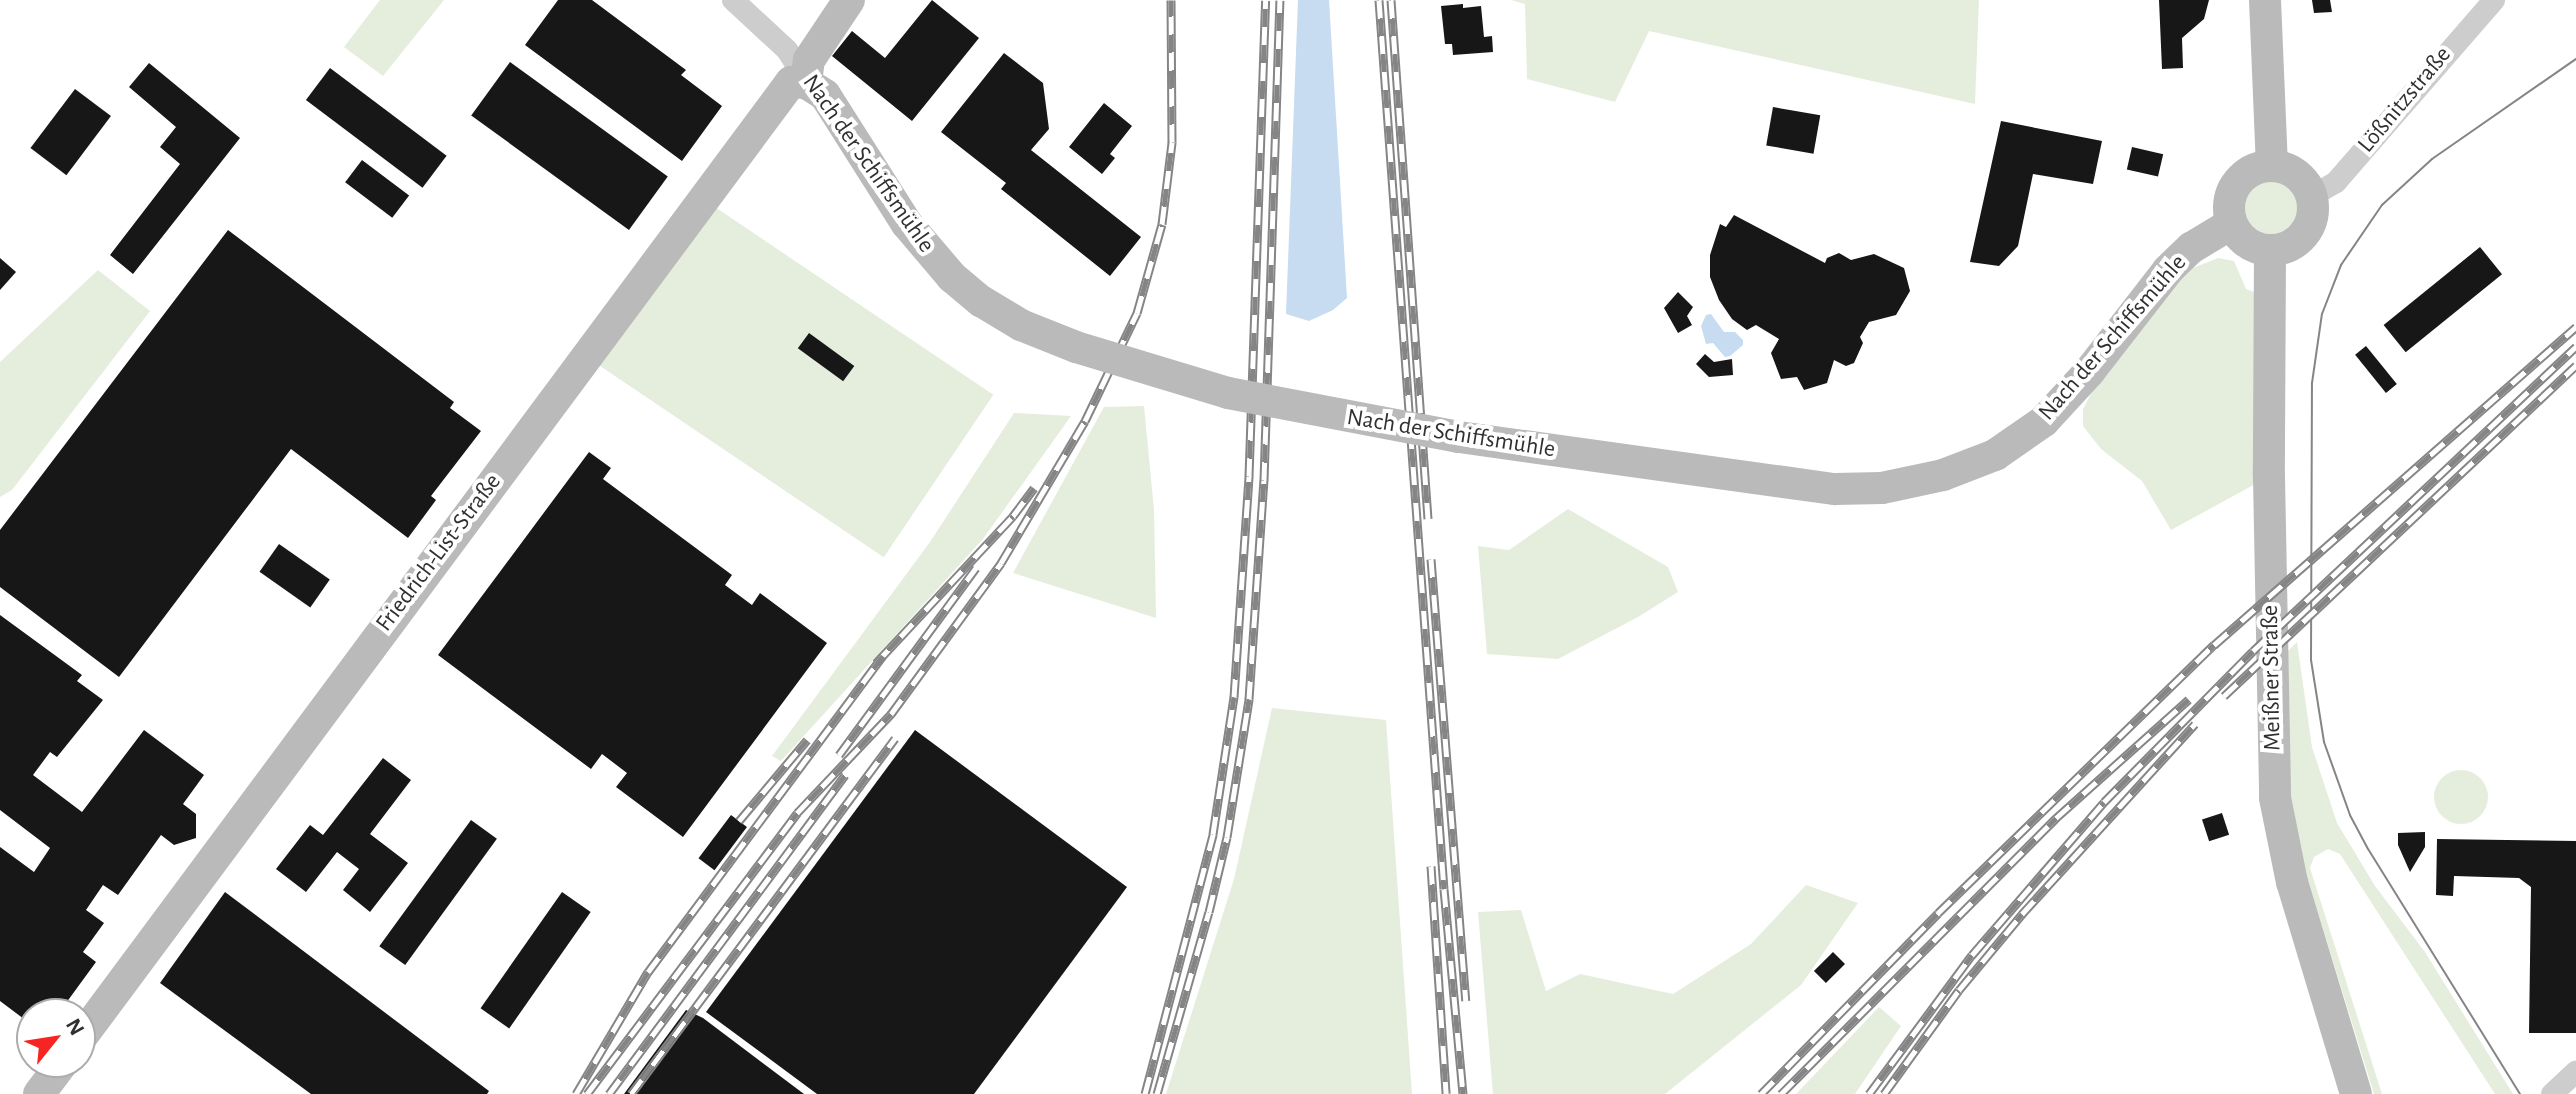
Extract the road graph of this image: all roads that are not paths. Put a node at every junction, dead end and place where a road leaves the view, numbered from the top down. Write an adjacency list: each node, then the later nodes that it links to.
1 (733, 0): 5 (street, Nach der Schiffsmühle)
2 (849, 0): 5 (street)
3 (2265, 0): 6 (street)
4 (2491, 1): 7 (street, Lößnitzstraße)
5 (806, 83): 8 (street, Nach der Schiffsmühle, bridge); 10 (street, Friedrich-List-Straße)
6 (2272, 165): 7 (street); 8 (street)
7 (2312, 196): 9 (street)
8 (2231, 224): 9 (street)
9 (2270, 251): 12 (street, Meißner Straße)
10 (96, 1017)
11 (2576, 1072): 13 (street)
12 (2356, 1094)
13 (2552, 1094)

